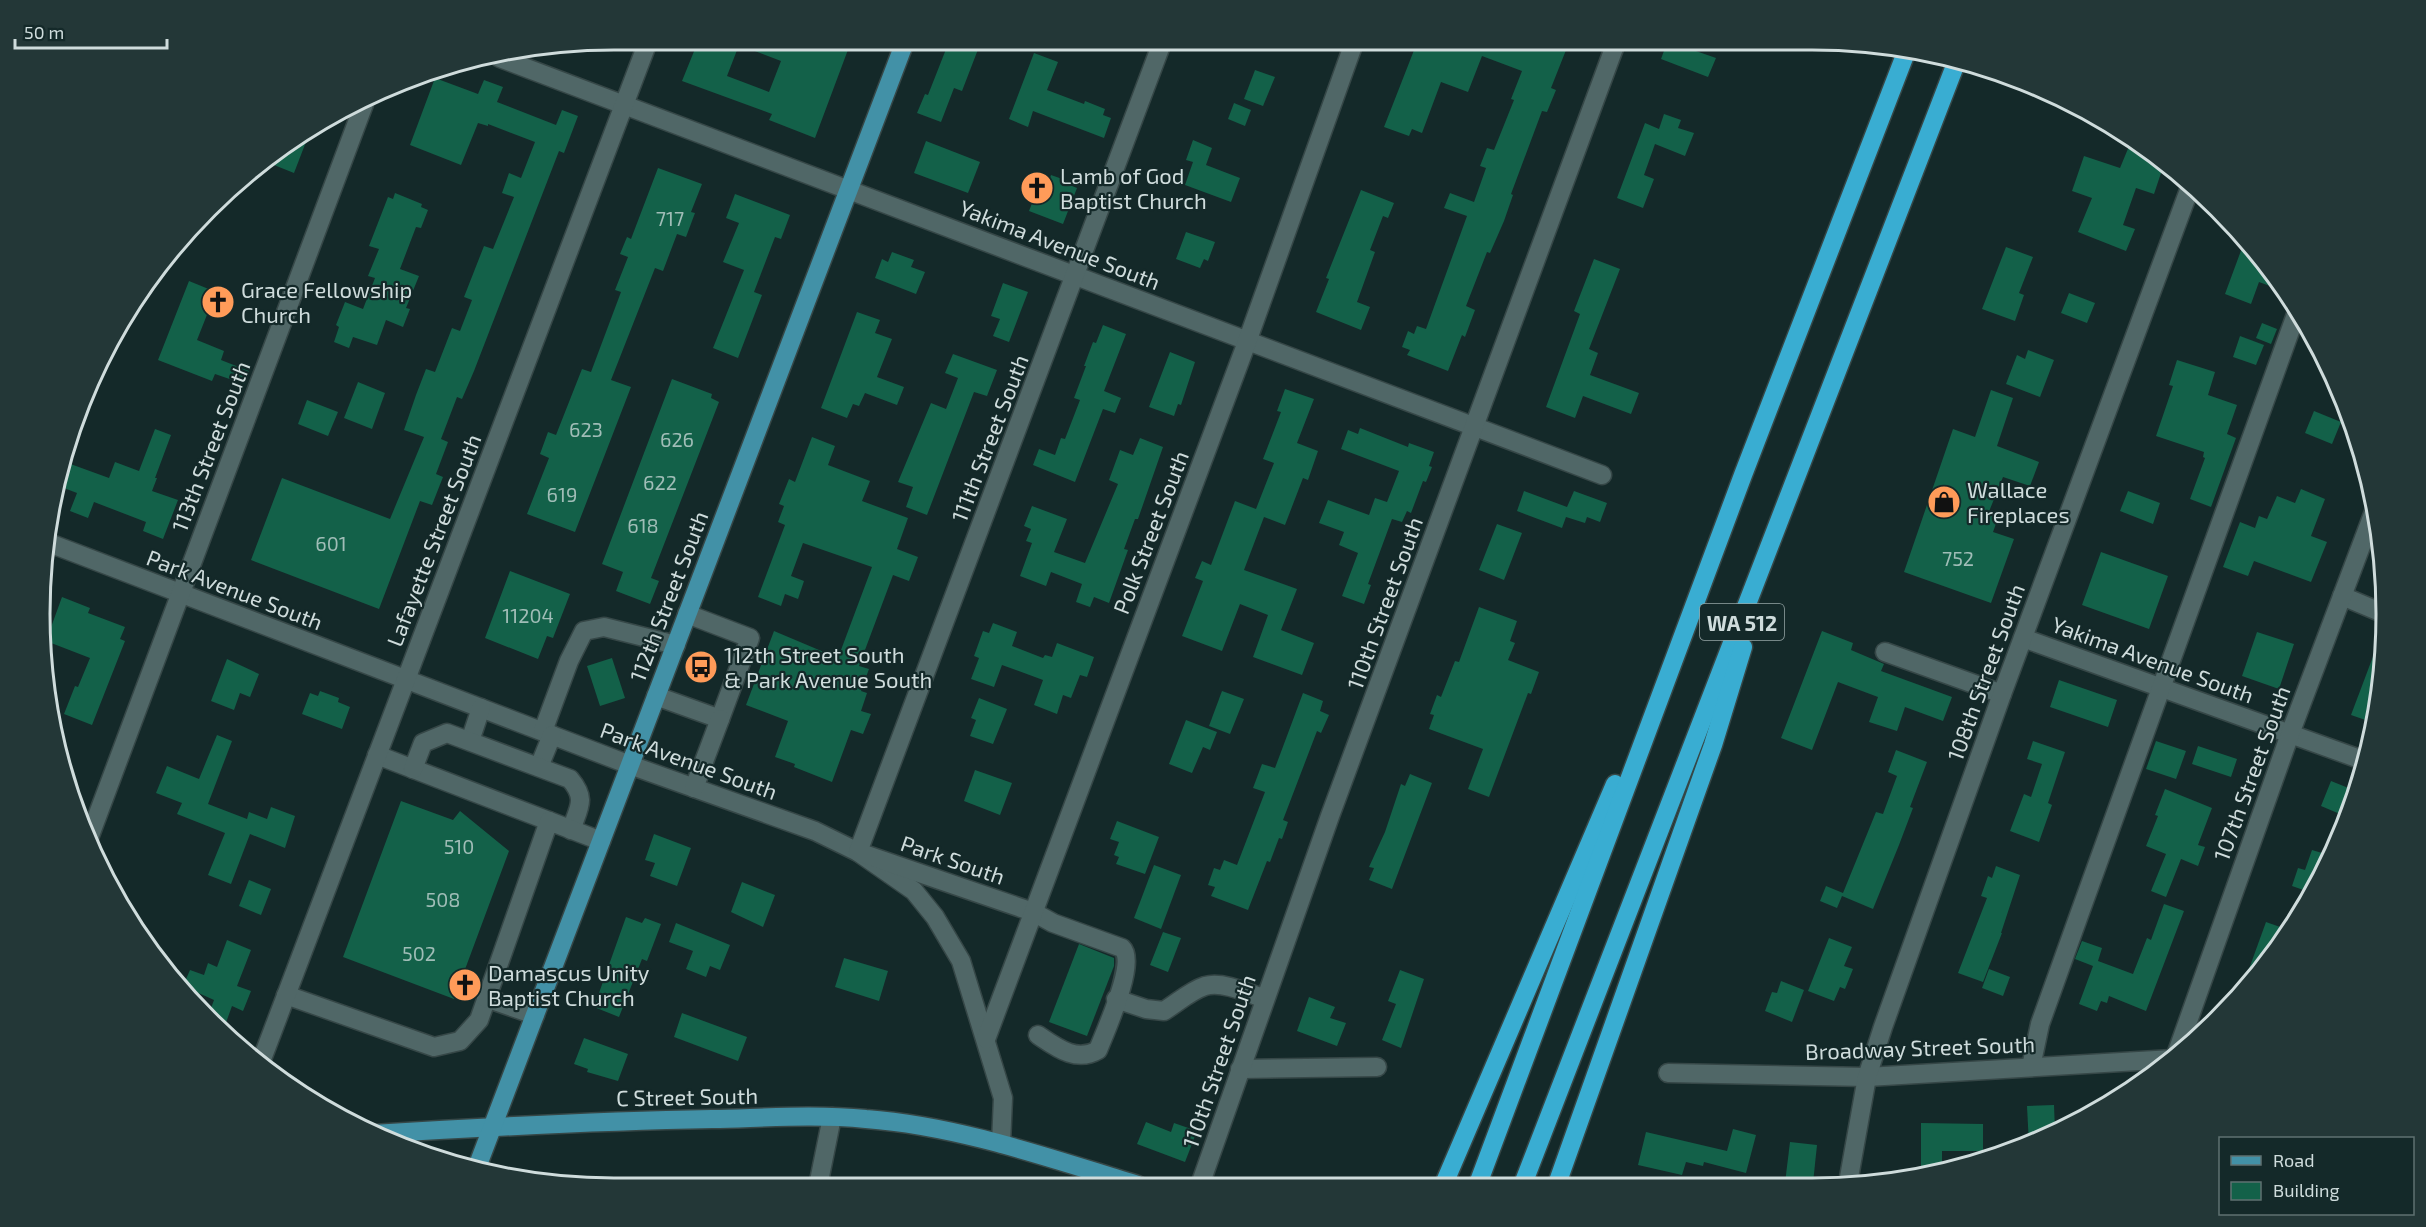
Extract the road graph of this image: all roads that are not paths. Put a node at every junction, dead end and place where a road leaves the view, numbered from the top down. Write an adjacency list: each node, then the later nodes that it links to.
1 (646, 50): 9 (street, Lafayette Street South)
2 (902, 50): 11 (main road, 112th Street South)
3 (1159, 50): 13 (street, 111th Street South)
4 (1351, 50): 15 (street, Polk Street South)
5 (1613, 50): 16 (street, 110th Street South)
6 (1904, 57): 18 (highway, WA 512)
7 (505, 60): 9 (street, Yakima Avenue South)
8 (1954, 68): 19 (highway, WA 512)
9 (624, 105): 11 (street, Yakima Avenue South); 29 (street, Lafayette Street South)
10 (362, 109): 22 (street, 113th Street South)
11 (848, 189): 13 (street, Yakima Avenue South); 25 (main road, 112th Street South)
12 (2189, 194): 26 (street, 108th Street South)
13 (1076, 276): 15 (street, Yakima Avenue South); 48 (street, 111th Street South)
14 (2294, 320): 30 (street)
15 (1247, 342): 16 (street, Yakima Avenue South); 49 (street, Polk Street South)
16 (1475, 427): 17 (street, Yakima Avenue South); 53 (street, 110th Street South)
17 (1602, 475)
18 (1743, 475): 74 (highway); 75 (highway, WA 512)
19 (1792, 491): 76 (highway, WA 512); 77 (highway)
20 (2369, 524): 23 (street, 107th Street South)
21 (54, 545): 22 (street, Park Avenue South)
22 (179, 594): 29 (street, Park Avenue South); 45 (street, 113th Street South)
23 (2342, 596): 24 (street); 36 (street, 107th Street South)
24 (2376, 610)
25 (687, 614): 27 (main road, 112th Street South); 34 (street)
26 (2023, 638): 30 (street, Yakima Avenue South); 31 (street, 108th Street South)
27 (676, 645): 32 (main road, 112th Street South); 35 (street)
28 (1885, 652): 31 (street)
29 (406, 679): 33 (street, Park Avenue South); 38 (street, Lafayette Street South)
30 (2160, 687): 36 (street, Yakima Avenue South); 61 (street)
31 (2002, 694): 64 (street, 108th Street South)
32 (657, 696): 34 (street); 40 (main road, 112th Street South)
33 (481, 708): 35 (street, Park Avenue South); 37 (street)
34 (720, 719): 43 (street)
35 (547, 733): 40 (street, Park Avenue South); 41 (street)
36 (2290, 734): 39 (street, Yakima Avenue South); 57 (street, 107th Street South)
37 (470, 741): 41 (street); 42 (street)
38 (376, 756): 42 (street); 50 (street, Lafayette Street South)
39 (2357, 758)
40 (630, 765): 43 (street, Park Avenue South); 47 (main road, 112th Street South)
41 (539, 767): 46 (street)
42 (413, 769): 44 (street)
43 (694, 788): 48 (street, Park Avenue South)
44 (549, 821): 46 (street); 51 (street)
45 (92, 829)
46 (571, 830): 47 (street)
47 (601, 841): 54 (main road, 112th Street South)
48 (858, 852): 49 (street, Park South); 56 (street, Park Avenue South)
49 (1033, 912): 52 (street, Park South); 56 (street, Polk Street South)
50 (286, 995): 51 (street); 58 (street, Lafayette Street South)
51 (486, 998): 54 (street)
52 (1116, 999): 53 (street); 55 (street)
53 (1265, 999): 62 (street, 110th Street South)
54 (535, 1015): 66 (main road, 112th Street South)
55 (1038, 1035)
56 (986, 1039): 68 (street, Park Avenue South)
57 (2179, 1042)
58 (263, 1056)
59 (2160, 1058): 61 (street, Broadway Street South)
60 (1377, 1067): 62 (street)
61 (2031, 1067): 64 (street, Broadway Street South)
62 (1240, 1069): 73 (street, 110th Street South)
63 (1668, 1073): 64 (street, Broadway Street South)
64 (1867, 1077): 70 (street, 108th Street South)
65 (832, 1117): 66 (main road, C Street South); 68 (main road, C Street South); 71 (street)
66 (492, 1127): 67 (main road, C Street South); 69 (main road, 112th Street South)
67 (393, 1133)
68 (1001, 1144): 72 (main road)
69 (479, 1161)
70 (1849, 1176)
71 (820, 1178)
72 (1109, 1178)
73 (1202, 1178)
74 (1447, 1178)
75 (1480, 1178)
76 (1525, 1178)
77 (1559, 1178)

